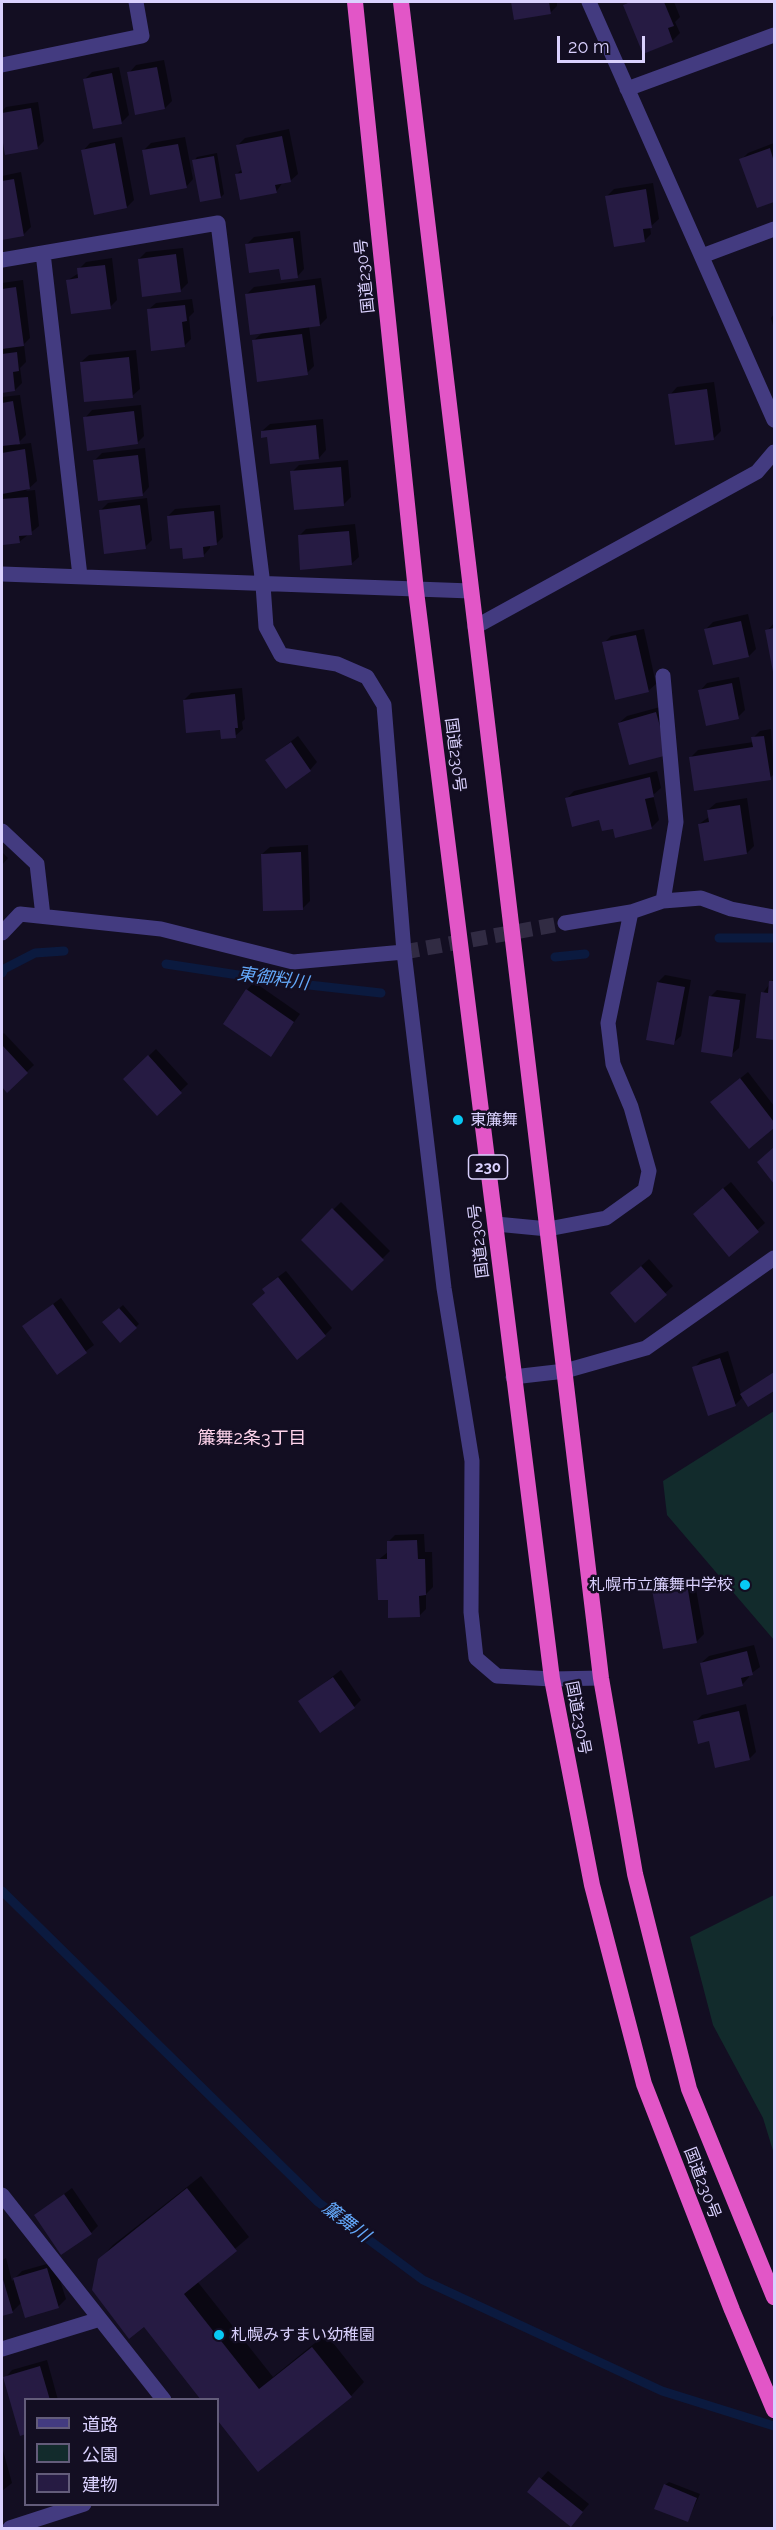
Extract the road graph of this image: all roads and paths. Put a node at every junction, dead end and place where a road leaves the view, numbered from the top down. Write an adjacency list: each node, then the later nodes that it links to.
1 (135, 2): 6 (street)
2 (355, 2): 17 (highway, 国道230号 / 230)
3 (401, 2): 18 (highway, 国道230号)
4 (589, 2): 7 (street)
5 (774, 35): 7 (street)
6 (2, 65)
7 (627, 89): 10 (street)
8 (774, 229): 10 (street)
9 (43, 253): 11 (street); 15 (street); 16 (street)
10 (702, 256): 12 (street)
11 (2, 260)
12 (774, 420)
13 (774, 452): 19 (street)
14 (2, 574): 15 (street)
15 (80, 576): 16 (street)
16 (263, 585): 17 (street); 28 (street)
17 (416, 591): 18 (street); 29 (highway, 国道230号 / 230)
18 (471, 591): 19 (highway, 国道230号)
19 (475, 627): 30 (highway, 国道230号)
20 (663, 676): 22 (street)
21 (2, 831): 24 (street)
22 (663, 901): 23 (street); 25 (street)
23 (631, 912): 26 (street); 30 (street)
24 (43, 916): 27 (street); 28 (street)
25 (774, 917)
26 (565, 924)
27 (2, 933)
28 (404, 951): 35 (street)
29 (496, 1224): 30 (street); 33 (highway, 国道230号 / 230)
30 (548, 1229): 32 (highway, 国道230号)
31 (774, 1258): 32 (street)
32 (565, 1371): 33 (street); 34 (highway, 国道230号)
33 (513, 1377): 35 (highway, 国道230号 / 230)
34 (601, 1678): 35 (street); 37 (highway, 国道230号)
35 (552, 1679): 41 (highway, 国道230号 / 230)
36 (2, 2195): 38 (street)
37 (774, 2297)
38 (100, 2319): 39 (street); 40 (street)
39 (2, 2349)
40 (162, 2398)
41 (774, 2410)
42 (81, 2506): 43 (street)
43 (10, 2529)

